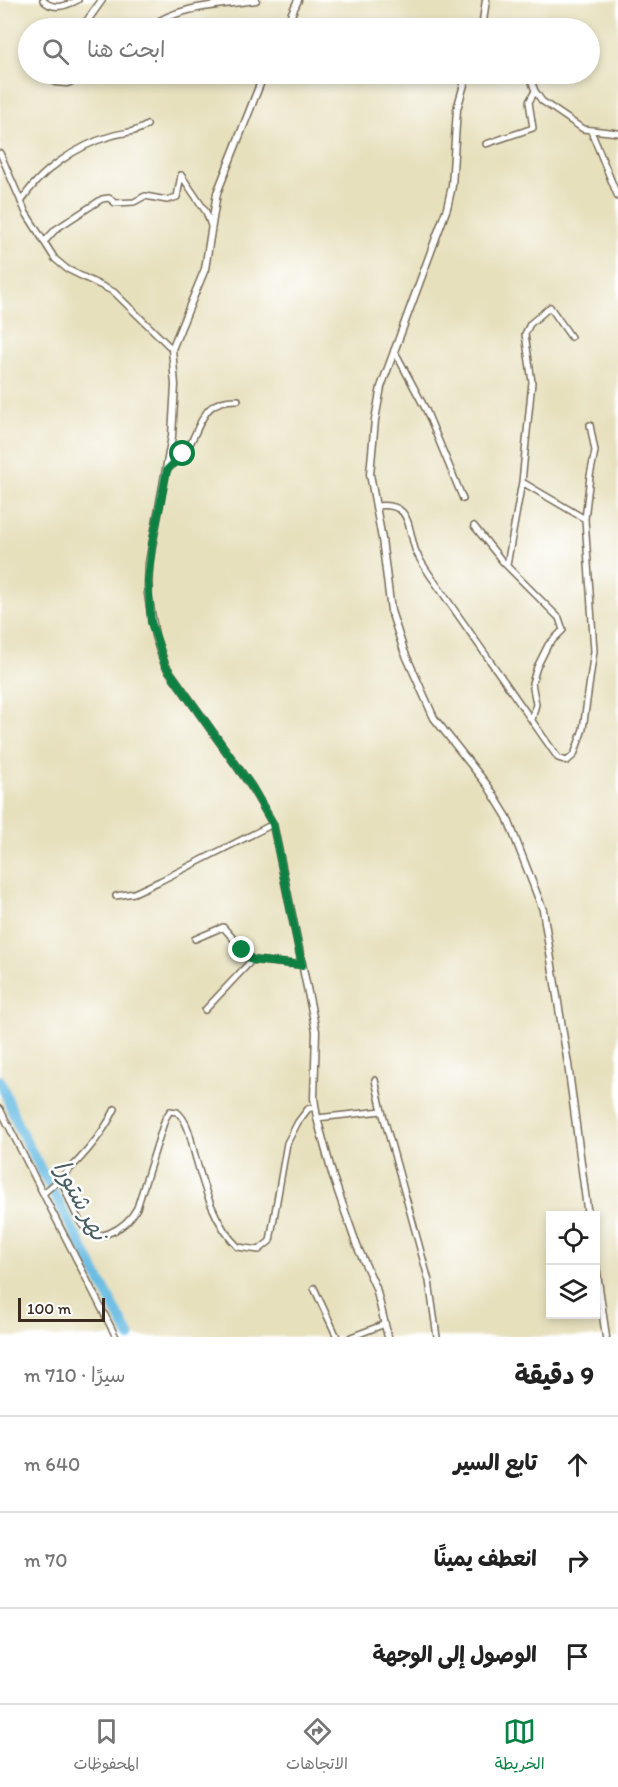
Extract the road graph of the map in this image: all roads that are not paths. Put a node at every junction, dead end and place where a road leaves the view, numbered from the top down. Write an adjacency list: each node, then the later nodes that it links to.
1 (43, 0): 2 (street)
2 (78, 0)
3 (102, 0): 7 (street)
4 (256, 0): 8 (street)
5 (298, 0): 9 (street)
6 (486, 0): 10 (street)
7 (89, 18)
8 (168, 18)
9 (290, 18)
10 (484, 18)
11 (260, 84): 22 (street)
12 (464, 84): 26 (street)
13 (533, 84): 14 (street)
14 (536, 92): 16 (street); 18 (street)
15 (147, 125): 21 (street)
16 (591, 131): 17 (street); 20 (street)
17 (618, 134)
18 (486, 144)
19 (0, 153): 21 (street)
20 (618, 197)
21 (21, 201): 23 (street)
22 (211, 226): 23 (street); 25 (street)
23 (44, 242): 25 (street)
24 (572, 337): 30 (street)
25 (172, 349): 29 (street)
26 (394, 350): 31 (street); 32 (street)
27 (238, 400): 29 (street)
28 (590, 425): 33 (street)
29 (167, 470): 37 (street)
30 (522, 482): 33 (street); 35 (street)
31 (463, 499)
32 (376, 506): 36 (street); 51 (street)
33 (585, 519): 36 (street)
34 (474, 526): 35 (street)
35 (507, 565): 36 (street)
36 (532, 720)
37 (273, 824): 38 (street); 41 (street)
38 (116, 896)
39 (195, 939): 40 (street)
40 (252, 960): 41 (street); 42 (street)
41 (302, 965): 44 (street)
42 (205, 1010)
43 (375, 1080): 47 (street)
44 (315, 1107): 48 (street); 49 (street)
45 (0, 1109): 50 (street)
46 (115, 1109): 49 (street)
47 (382, 1111): 48 (street); 59 (street)
48 (317, 1118): 54 (street)
49 (61, 1179): 50 (street)
50 (46, 1190): 55 (street)
51 (587, 1211)
52 (314, 1288): 56 (street)
53 (600, 1294): 60 (street)
54 (385, 1324): 57 (street); 58 (street)
55 (116, 1337)
56 (337, 1337)
57 (351, 1337)
58 (388, 1337)
59 (437, 1337)
60 (606, 1337)

